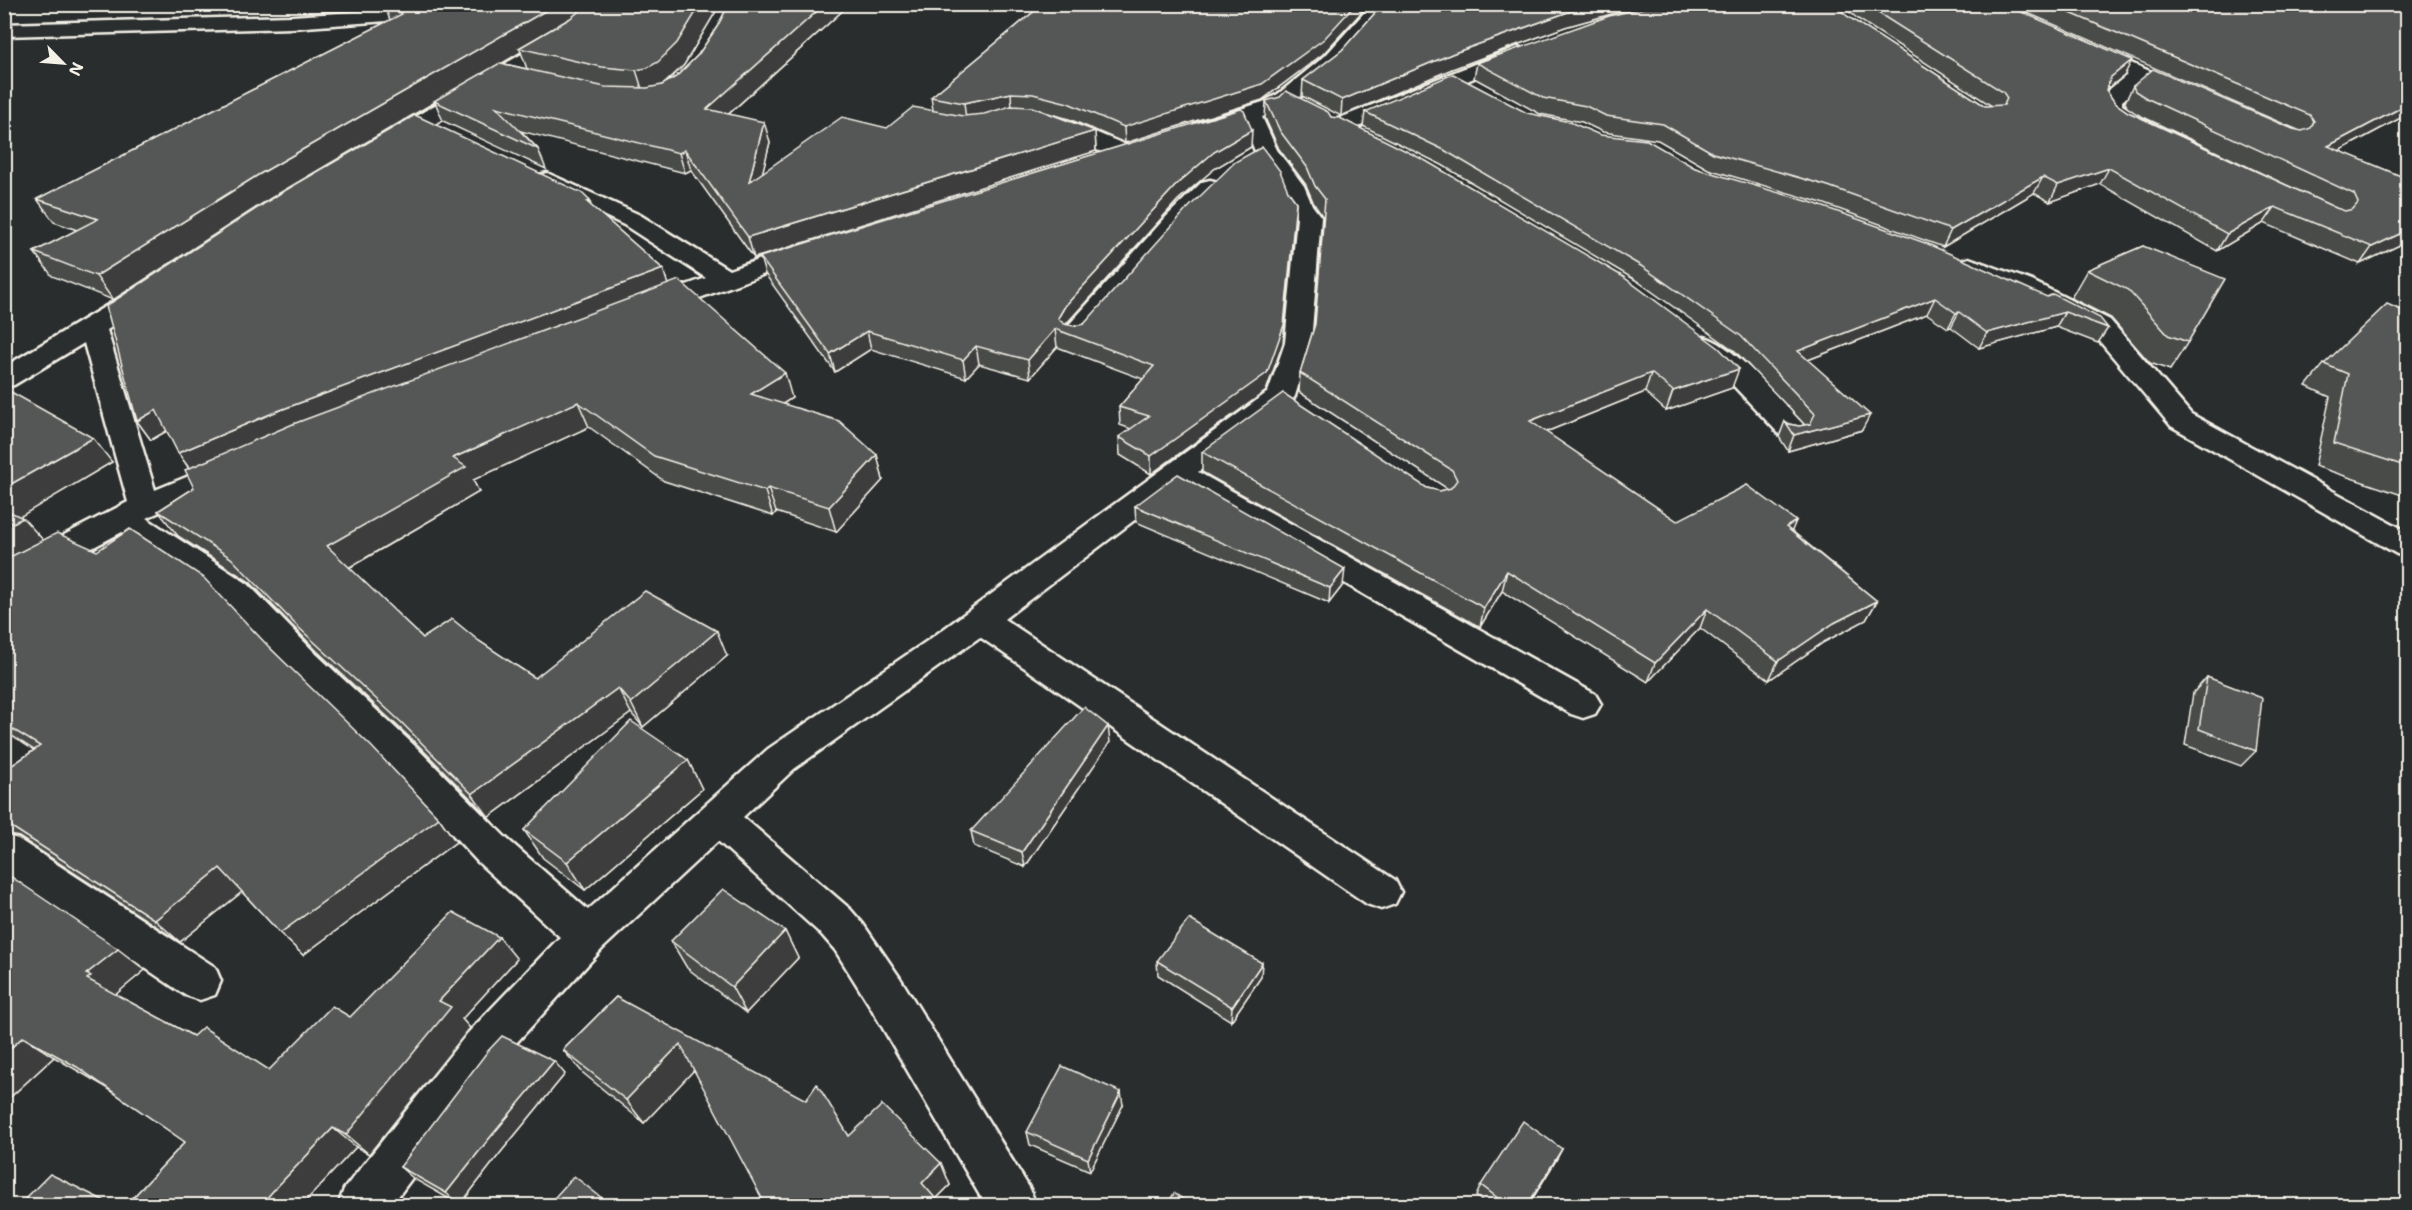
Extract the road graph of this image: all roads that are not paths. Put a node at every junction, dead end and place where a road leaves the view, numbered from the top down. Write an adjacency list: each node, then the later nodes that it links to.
1 (613, 4): 8 (street)
2 (1383, 4): 13 (street)
3 (456, 11): 5 (street)
4 (36, 12): 5 (street)
5 (4, 28)
6 (2064, 41): 9 (street)
7 (1537, 46): 10 (street)
8 (504, 73): 11 (street); 21 (street)
9 (2140, 74): 14 (street); 19 (street)
10 (1453, 78): 12 (street); 16 (street)
11 (537, 80)
12 (1484, 95)
13 (1285, 98): 15 (street); 16 (street)
14 (2205, 101)
15 (1244, 116): 18 (street); 36 (street)
16 (1323, 119): 20 (street)
17 (1032, 120): 22 (street)
18 (1178, 136)
19 (2160, 136)
20 (1366, 139)
21 (372, 152)
22 (1089, 163)
23 (528, 171): 28 (street)
24 (1225, 172): 32 (street)
25 (828, 243): 28 (street)
26 (1942, 256): 38 (street)
27 (171, 277): 30 (street)
28 (724, 278): 29 (street)
29 (626, 316)
30 (93, 327): 33 (street); 37 (street)
31 (1689, 333): 34 (street)
32 (1075, 334)
33 (4, 379)
34 (1793, 431)
35 (254, 459): 37 (street)
36 (1176, 473): 40 (street); 41 (street)
37 (134, 512): 39 (street); 45 (street)
38 (2408, 546)
39 (4, 581)
40 (980, 620): 42 (street); 44 (street)
41 (1583, 704)
42 (717, 817): 45 (street); 48 (street)
43 (4, 850): 46 (street)
44 (1381, 892)
45 (588, 936): 47 (street)
46 (200, 981)
47 (361, 1206)
48 (1013, 1206)

